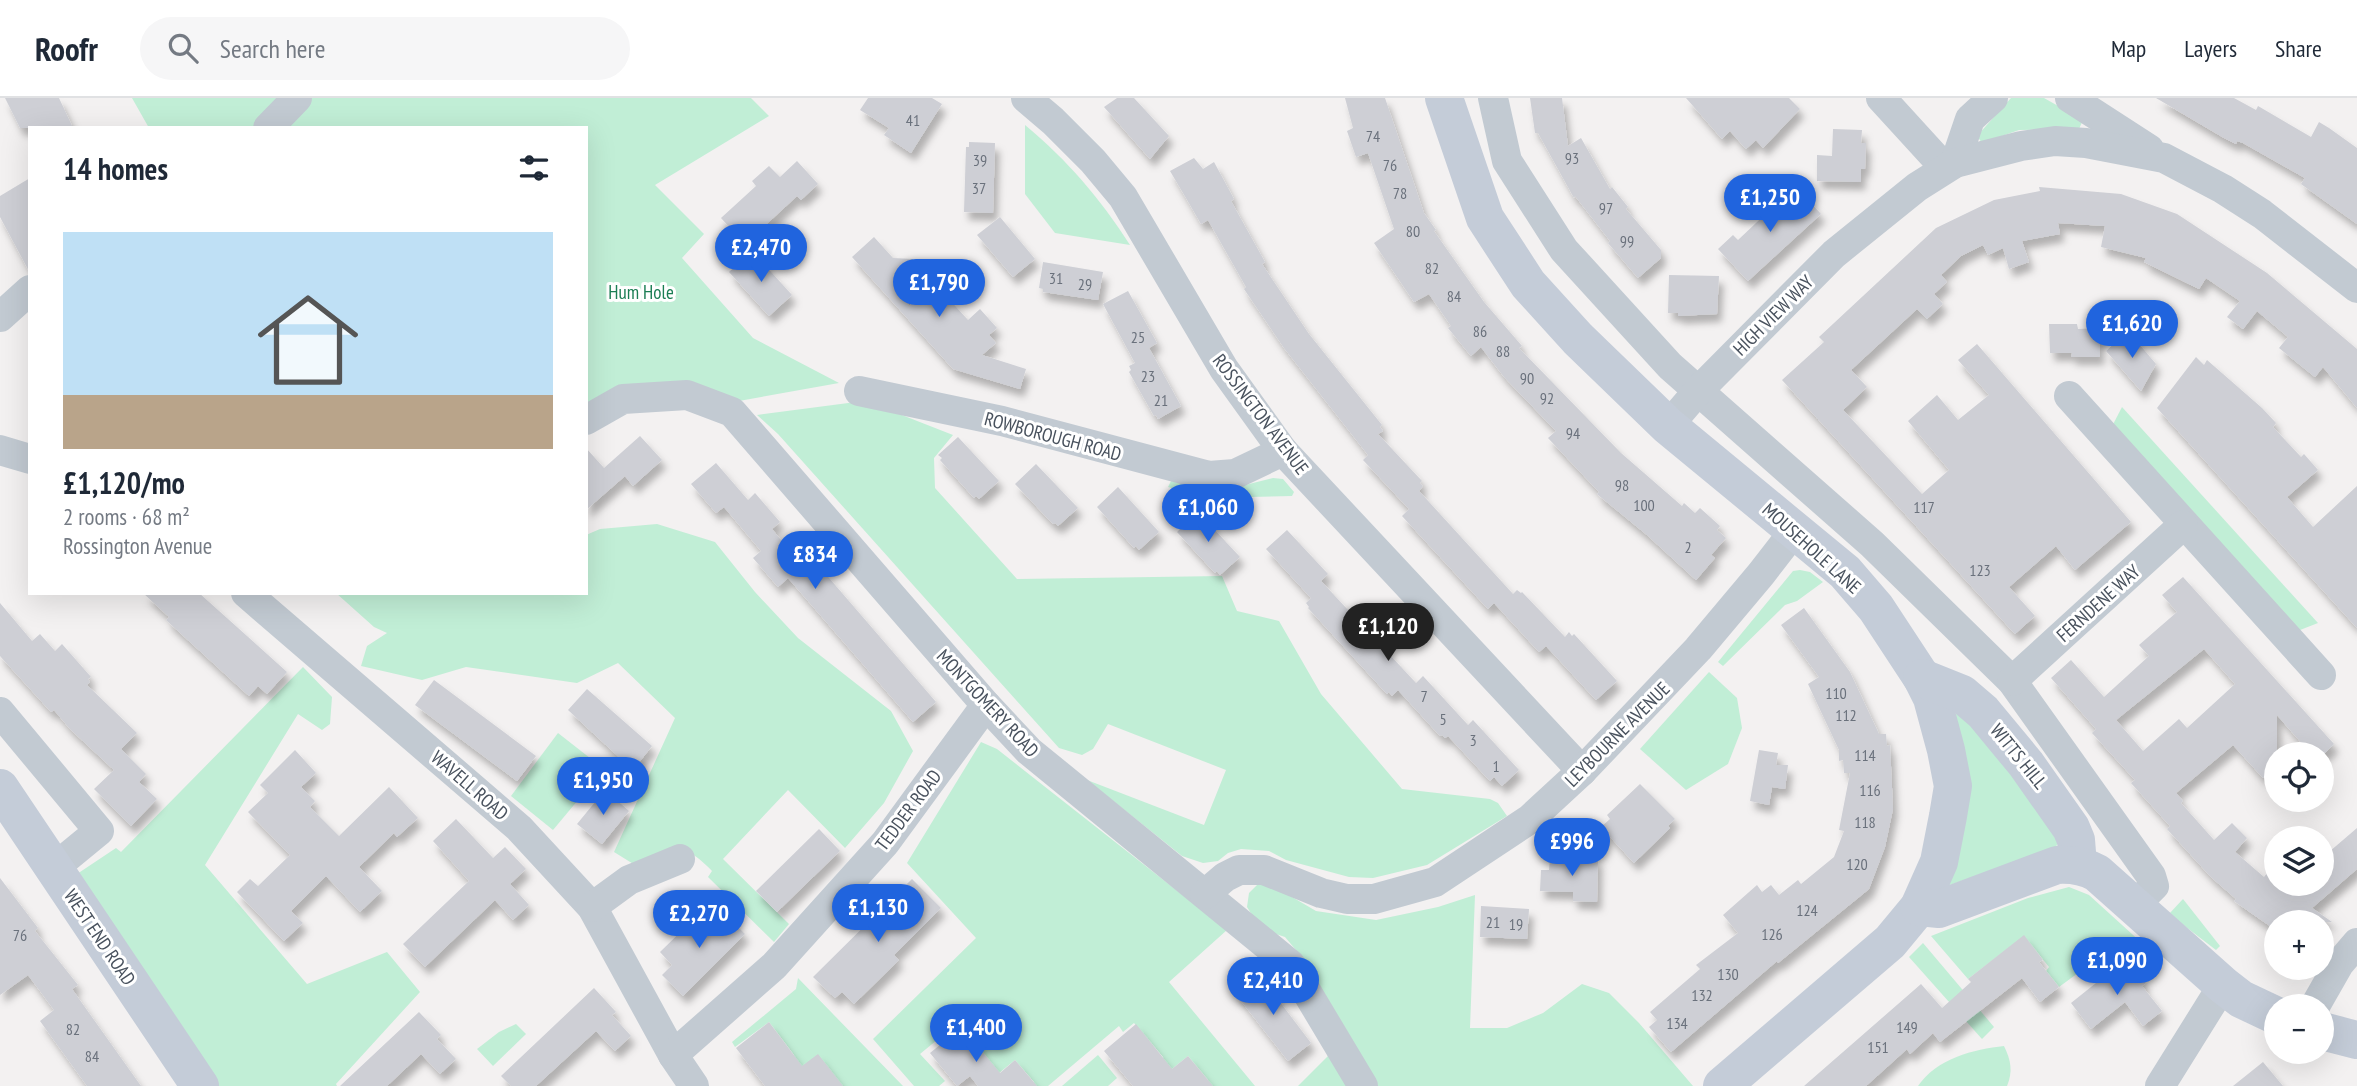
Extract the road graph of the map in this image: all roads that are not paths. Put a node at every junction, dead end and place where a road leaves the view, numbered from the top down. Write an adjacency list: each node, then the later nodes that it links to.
1 (297, 98): 8 (street)
2 (1026, 98): 20 (street, ROSSINGTON AVENUE)
3 (1444, 98): 18 (street, MOUSEHOLE LANE)
4 (1493, 98): 15 (street)
5 (1881, 98): 10 (street)
6 (1993, 98): 10 (street)
7 (2070, 98): 9 (street, HIGH VIEW WAY)
8 (270, 126)
9 (2164, 158): 10 (street, HIGH VIEW WAY); 11 (street, HIGH VIEW WAY)
10 (1950, 165): 15 (street, HIGH VIEW WAY)
11 (2357, 288)
12 (28, 292): 13 (street)
13 (0, 317)
14 (859, 391): 20 (street, ROWBOROUGH ROAD)
15 (1698, 391): 18 (street, HIGH VIEW WAY); 27 (street)
16 (2069, 396): 22 (street)
17 (588, 419): 28 (street, MONTGOMERY ROAD)
18 (1668, 426): 23 (street, MOUSEHOLE LANE)
19 (0, 450): 21 (street)
20 (1283, 451): 30 (street, ROSSINGTON AVENUE)
21 (28, 458)
22 (2183, 525): 25 (street); 27 (street, FERNDENE WAY)
23 (1795, 530): 26 (street, MOUSEHOLE LANE); 30 (street, LEYBOURNE AVENUE)
24 (248, 595): 38 (street, WAVELL ROAD)
25 (2320, 675)
26 (1922, 678): 33 (street, WITTS HILL); 37 (street, MOUSEHOLE LANE)
27 (2012, 681): 36 (street)
28 (986, 705): 35 (street, MONTGOMERY ROAD); 45 (street, TEDDER ROAD)
29 (0, 712): 34 (street)
30 (1582, 771): 35 (street, LEYBOURNE AVENUE)
31 (0, 788): 34 (street, WEST END ROAD)
32 (680, 859): 38 (street)
33 (2078, 865): 36 (street); 37 (street)
34 (54, 868): 46 (street, WEST END ROAD)
35 (1205, 894): 48 (street, MONTGOMERY ROAD)
36 (2134, 906): 40 (street)
37 (1919, 907): 49 (street, MOUSEHOLE LANE)
38 (592, 908): 45 (street, WAVELL ROAD)
39 (2357, 943): 41 (street)
40 (2223, 985): 42 (street); 50 (street)
41 (2322, 994)
42 (2264, 1010)
43 (2334, 1034): 44 (street)
44 (2357, 1040)
45 (673, 1055): 47 (street, WAVELL ROAD)
46 (200, 1086)
47 (694, 1086)
48 (1363, 1086)
49 (1722, 1086)
50 (2160, 1086)

